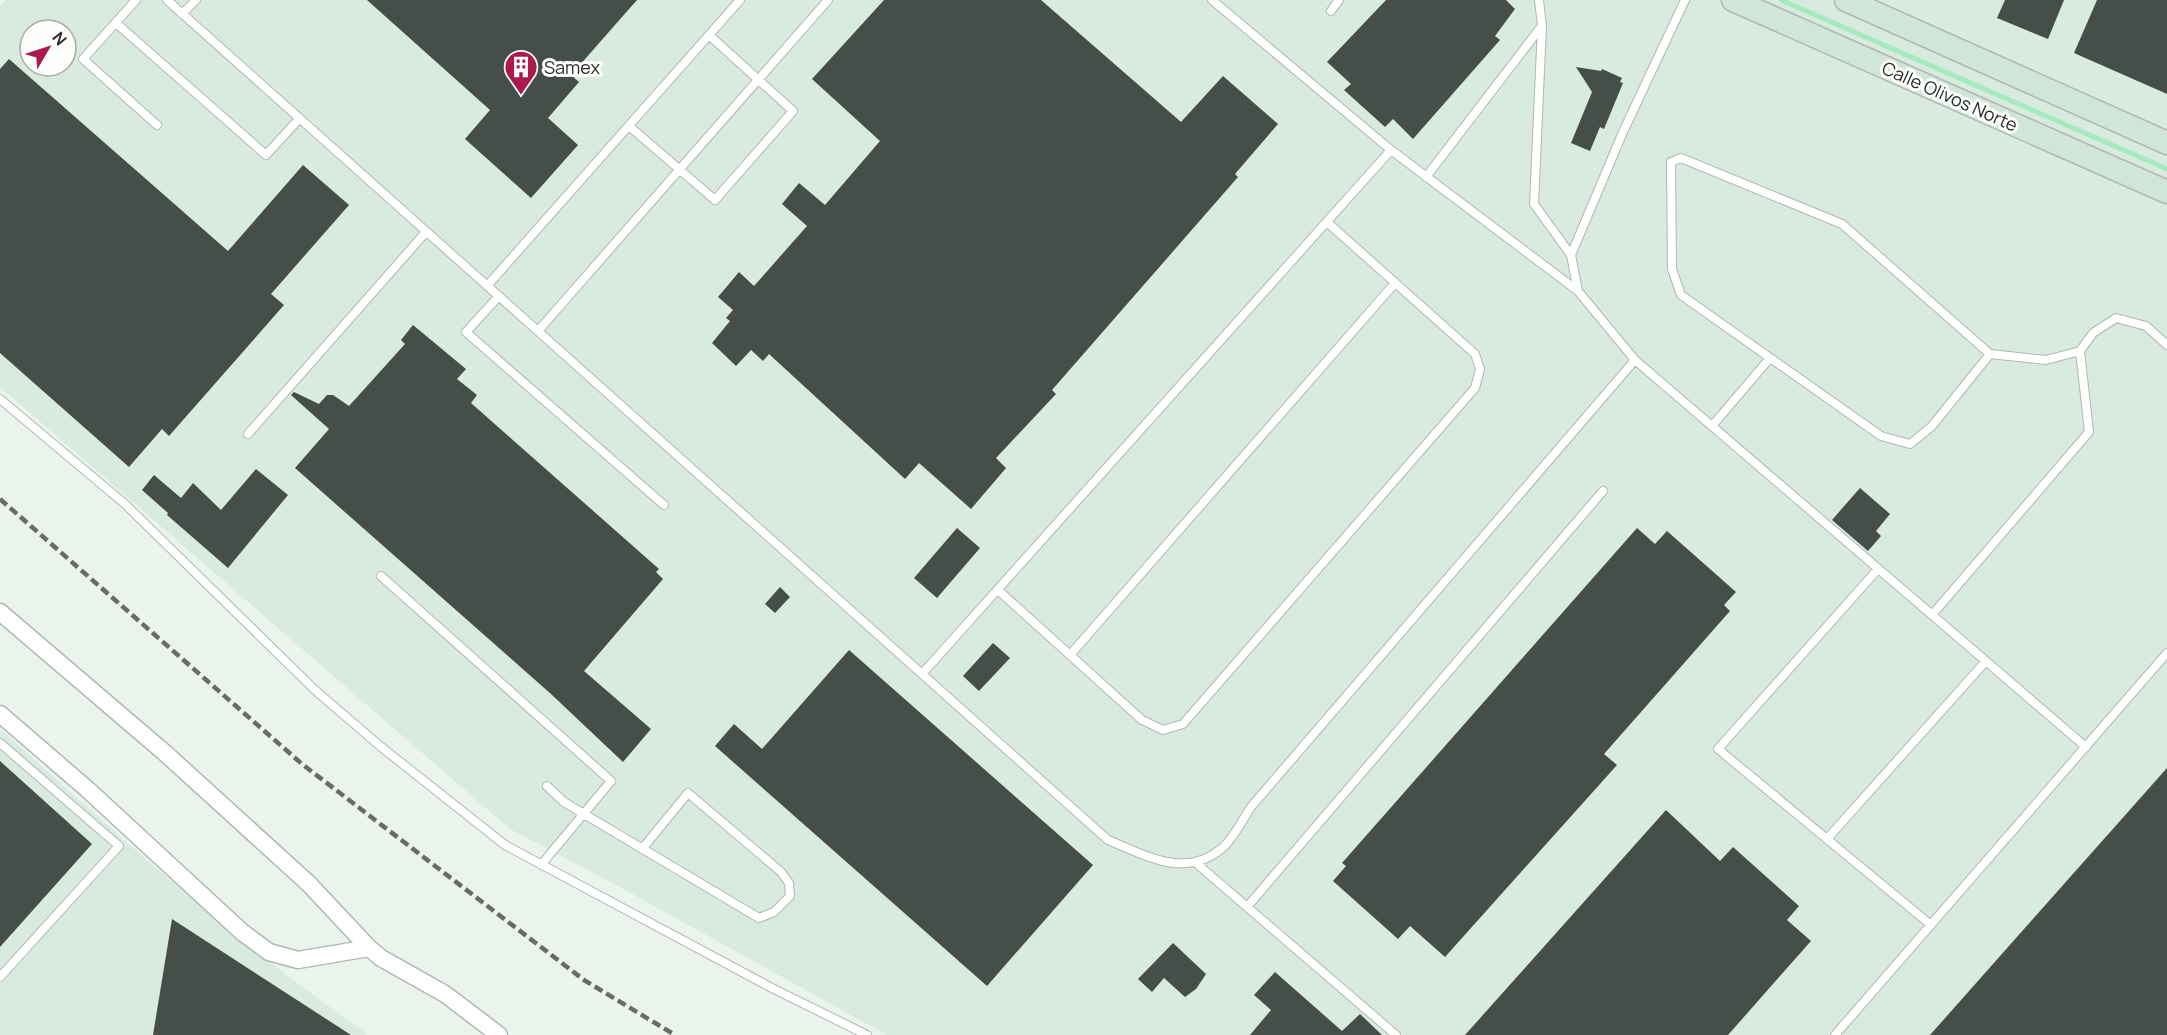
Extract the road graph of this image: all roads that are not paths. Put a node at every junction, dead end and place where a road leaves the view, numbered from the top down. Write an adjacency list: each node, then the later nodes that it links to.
1 (136, 0): 14 (lane)
2 (167, 0): 13 (lane)
3 (196, 0): 13 (lane)
4 (740, 0): 16 (lane)
5 (828, 0): 17 (lane)
6 (1212, 0): 22 (lane)
7 (1339, 0): 12 (lane)
8 (1539, 0): 15 (lane)
9 (1685, 0): 28 (lane)
10 (1733, 0): 25 (main road, Calle Olivos Norte)
11 (1846, 0): 21 (main road)
12 (1331, 11)
13 (182, 14): 18 (lane)
14 (116, 23): 18 (lane); 19 (lane)
15 (1542, 26): 24 (lane); 28 (lane)
16 (709, 35): 17 (lane); 20 (lane)
17 (759, 79): 23 (lane); 23 (lane)
18 (299, 118): 27 (lane)
19 (157, 125)
20 (629, 126): 23 (lane); 30 (lane)
21 (2167, 142)
22 (1391, 150): 24 (lane); 26 (lane)
23 (679, 170): 33 (lane)
24 (1426, 177): 31 (lane)
25 (2167, 192)
26 (1328, 223): 29 (lane); 46 (lane)
27 (426, 231): 30 (lane); 41 (lane)
28 (1571, 255): 31 (lane)
29 (1395, 283): 50 (lane); 50 (lane)
30 (488, 286): 32 (lane)
31 (1578, 291): 38 (lane)
32 (499, 296): 33 (lane); 43 (lane)
33 (538, 331): 52 (lane)
34 (2167, 345): 35 (lane)
35 (2080, 351): 36 (lane); 48 (lane)
36 (1990, 354): 37 (lane); 37 (lane)
37 (1770, 358): 40 (lane)
38 (1635, 360): 40 (lane); 60 (lane)
39 (0, 399): 61 (lane)
40 (1712, 426): 44 (lane)
41 (248, 434)
42 (1603, 492): 62 (lane)
43 (664, 505)
44 (1878, 569): 48 (lane); 58 (lane)
45 (381, 576): 57 (lane)
46 (998, 590): 50 (lane); 52 (lane)
47 (0, 612): 64 (street)
48 (1932, 615): 51 (lane)
49 (2167, 653): 55 (lane)
50 (1070, 655)
51 (1986, 661): 55 (lane); 58 (lane)
52 (922, 674): 60 (lane)
53 (0, 714): 64 (street)
54 (0, 743): 65 (lane)
55 (2086, 747): 63 (lane)
56 (547, 786): 57 (lane)
57 (584, 814): 59 (lane); 61 (lane)
58 (1827, 839): 63 (lane)
59 (642, 849): 59 (lane)
60 (1196, 864): 62 (lane)
61 (541, 865): 67 (lane)
62 (1247, 907): 68 (lane)
63 (1931, 925): 69 (lane)
64 (369, 948): 66 (street)
65 (0, 977)
66 (498, 1035)
67 (867, 1035)
68 (1396, 1035)
69 (1835, 1035)

